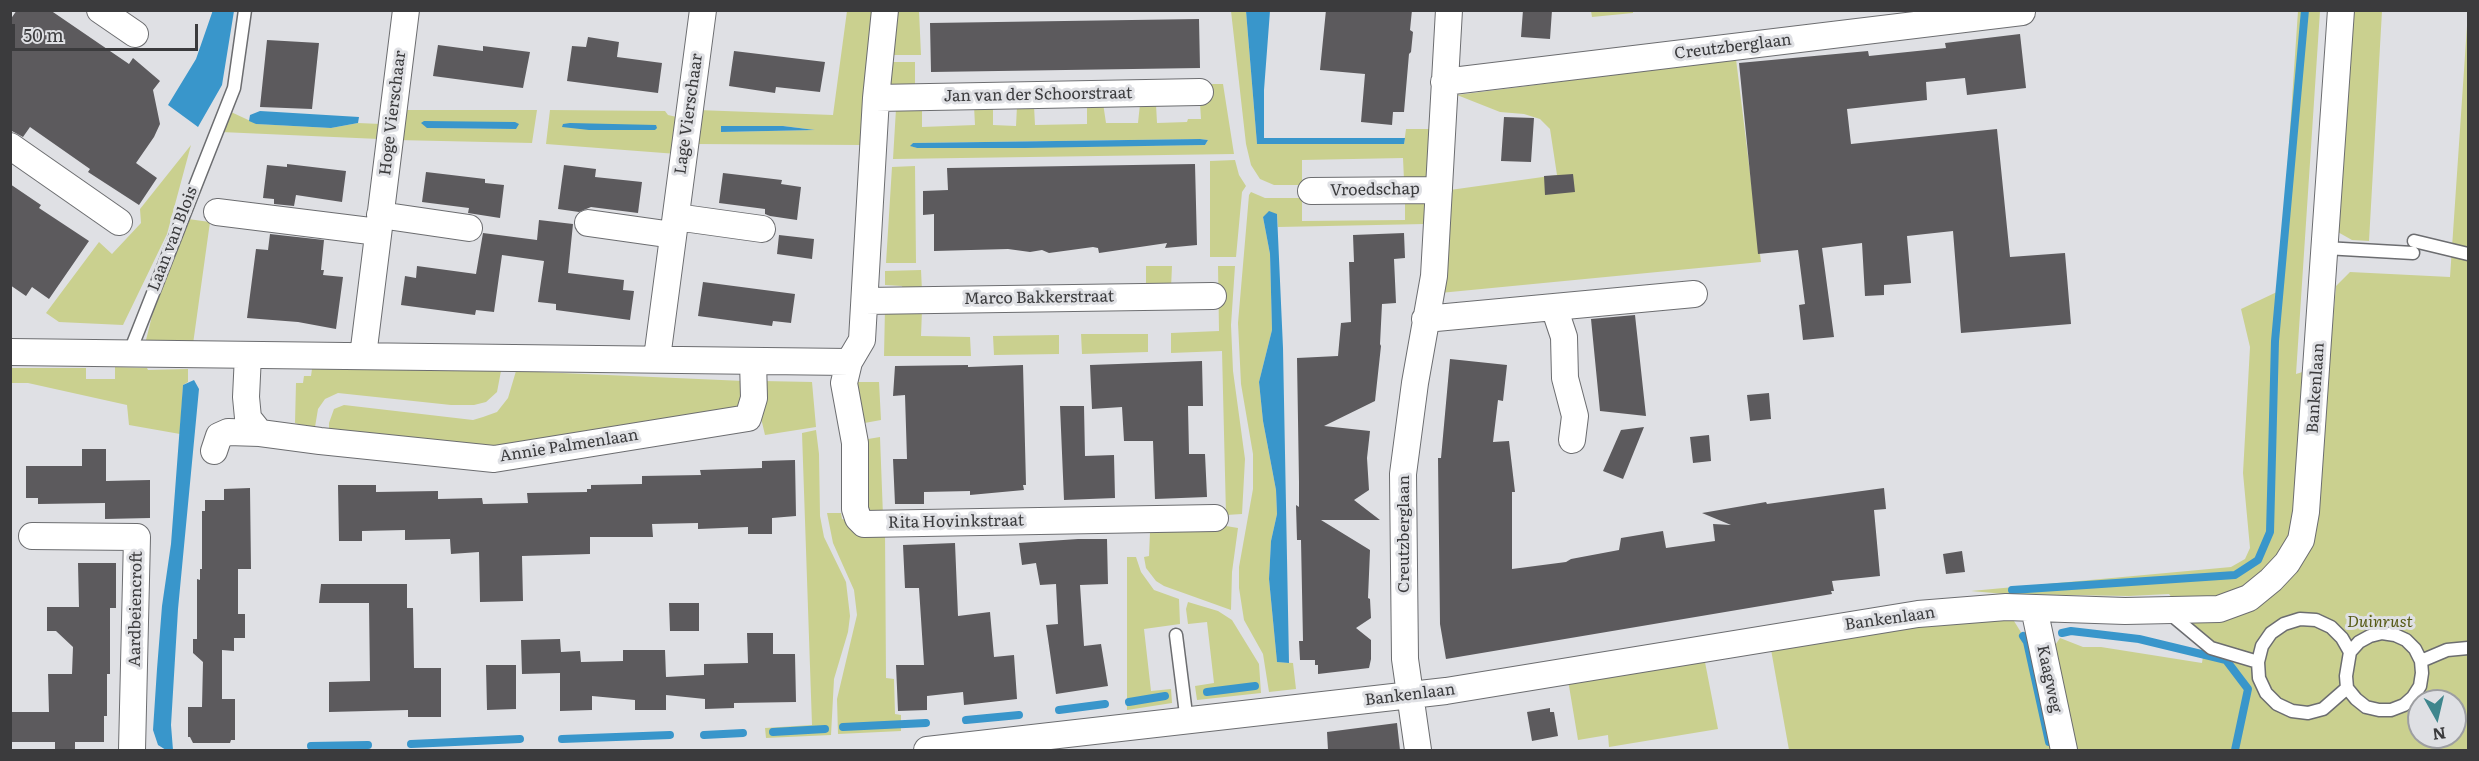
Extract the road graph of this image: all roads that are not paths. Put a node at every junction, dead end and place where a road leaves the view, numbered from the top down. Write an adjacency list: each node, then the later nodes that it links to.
1 (100, 10): 9 (street)
2 (245, 10): 31 (lane, Laan van Blois)
3 (406, 10): 19 (street, Hoge Vierschaar)
4 (703, 10): 20 (street, Lage Vierschaar)
5 (885, 10): 12 (street)
6 (1449, 10): 10 (street, Creutzberglaan)
7 (2341, 10): 23 (street, Bankenlaan)
8 (2022, 12): 10 (street, Creutzberglaan)
9 (135, 34)
10 (1444, 82): 14 (street, Creutzberglaan)
11 (1200, 92): 12 (street, Jan van der Schoorstraat)
12 (876, 98): 27 (street)
13 (10, 146): 17 (street)
14 (1439, 190): 15 (street, Vroedschap); 29 (street, Creutzberglaan)
15 (1311, 191)
16 (217, 212): 19 (street)
17 (118, 222)
18 (588, 223): 20 (street)
19 (379, 224): 21 (street); 33 (street, Hoge Vierschaar)
20 (675, 226): 22 (street); 34 (street, Lage Vierschaar)
21 (469, 228)
22 (762, 230)
23 (2325, 248): 24 (lane); 43 (street, Bankenlaan)
24 (2469, 254)
25 (1694, 294): 28 (street)
26 (1213, 296): 27 (street, Marco Bakkerstraat)
27 (865, 301): 36 (street)
28 (1554, 307): 29 (street); 38 (street)
29 (1425, 319): 50 (street, Creutzberglaan)
30 (10, 352): 31 (street)
31 (129, 354): 32 (street)
32 (248, 355): 33 (street); 37 (street)
33 (363, 356): 34 (street)
34 (657, 358): 35 (street)
35 (753, 361): 36 (street); 37 (street, Annie Palmenlaan)
36 (849, 362): 40 (street, Rita Hovinkstraat)
37 (260, 433): 39 (street, Annie Palmenlaan)
38 (1572, 440)
39 (214, 451)
40 (1215, 518)
41 (32, 536): 52 (street, Aardbeiencroft)
42 (2034, 608): 43 (street, Bankenlaan); 50 (street, Bankenlaan); 55 (street, Kaagweg)
43 (2167, 610): 48 (lane)
44 (1176, 635): 51 (lane)
45 (2469, 648): 47 (lane)
46 (2350, 652): 47 (lane); 48 (lane); 49 (lane)
47 (2421, 661): 49 (lane)
48 (2258, 662): 49 (lane)
49 (2347, 688)
50 (1410, 696): 51 (street, Bankenlaan); 54 (street, Creutzberglaan)
51 (1187, 722): 53 (street, Bankenlaan)
52 (132, 750)
53 (927, 750)
54 (1418, 750)
55 (2064, 750)

